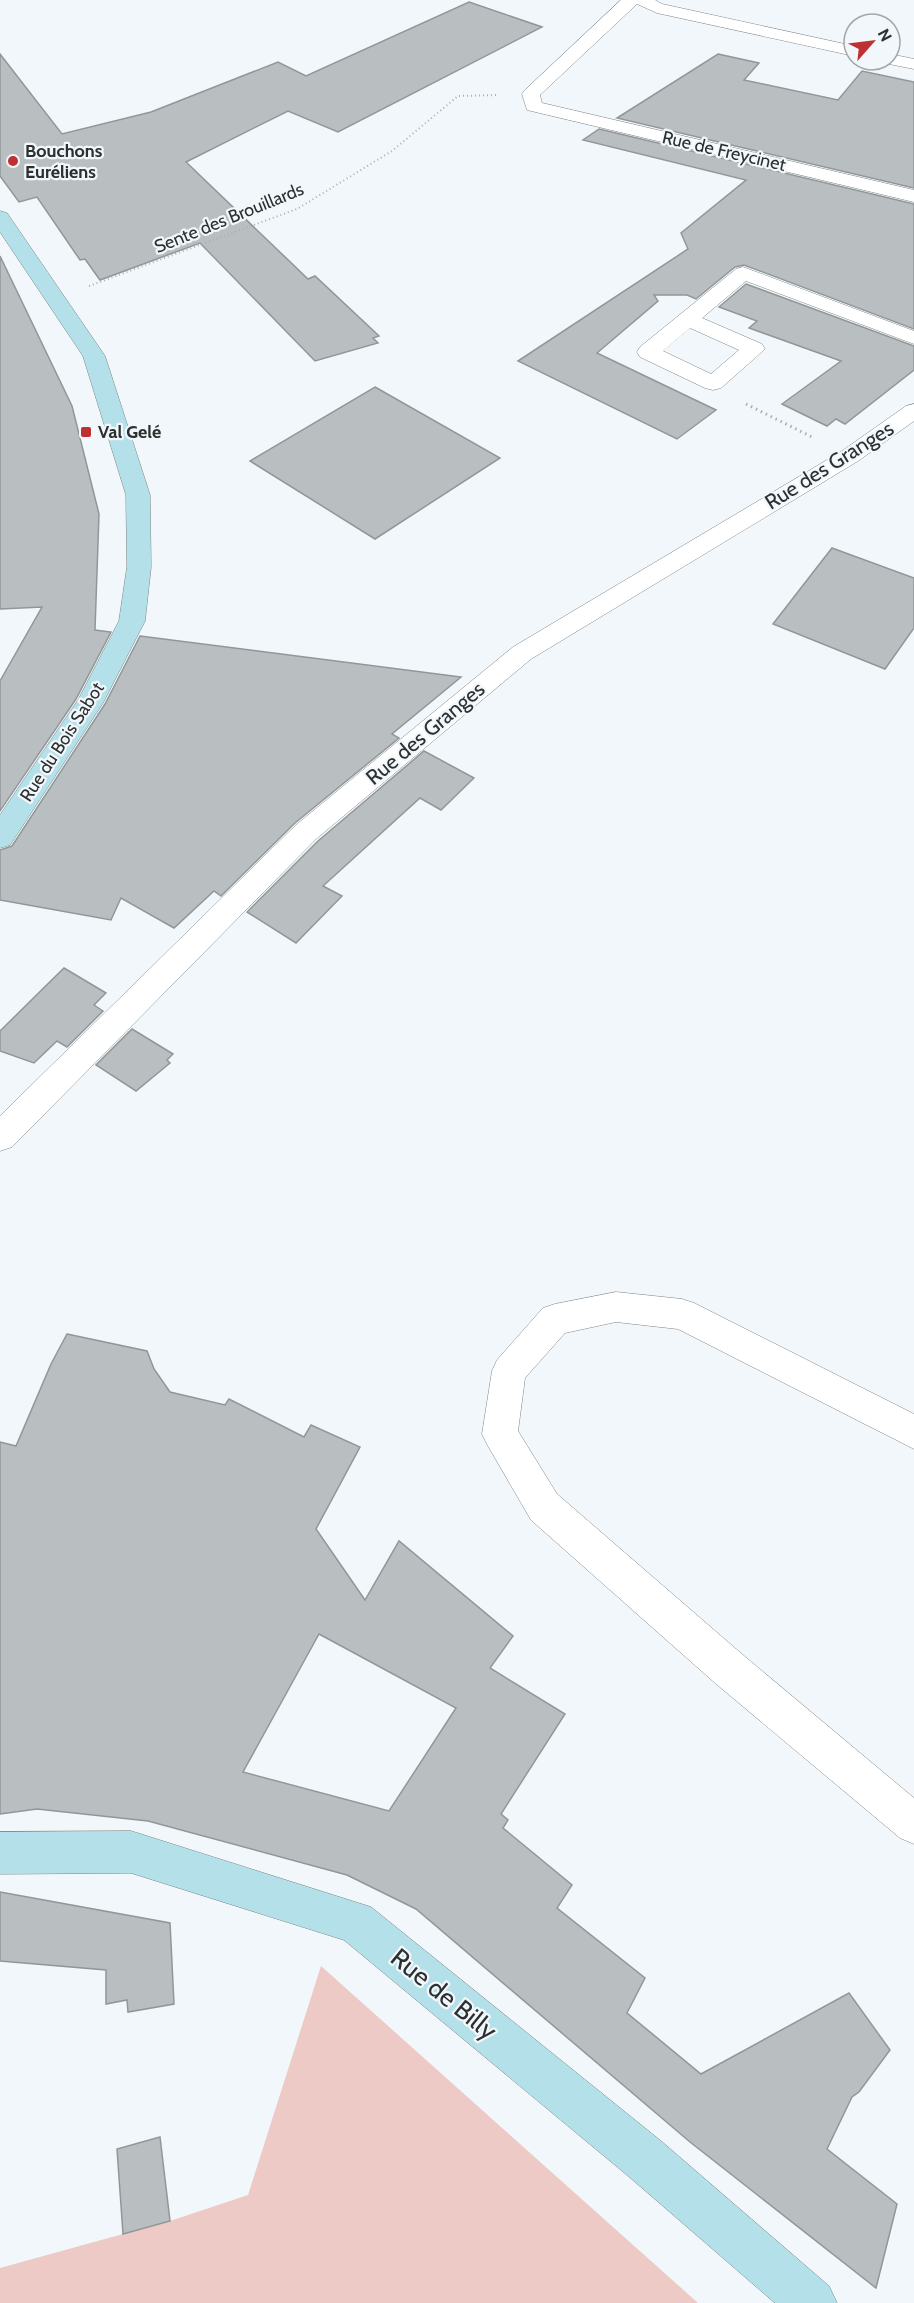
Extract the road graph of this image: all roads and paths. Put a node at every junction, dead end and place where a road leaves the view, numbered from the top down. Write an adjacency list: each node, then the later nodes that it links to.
1 (631, 0): 4 (street)
2 (642, 0): 3 (street)
3 (842, 48)
4 (532, 100): 5 (street, Rue de Freycinet); 7 (path, Sente des Brouillards)
5 (914, 196)
6 (0, 217): 7 (main road, Rue du Bois Sabot)
7 (55, 298): 13 (main road, Rue du Bois Sabot)
8 (687, 319): 9 (street); 10 (street); 10 (street)
9 (914, 338)
10 (712, 383): 12 (path)
11 (914, 411): 12 (street, Rue des Granges)
12 (850, 456): 14 (street, Rue des Granges)
13 (0, 837)
14 (0, 1137)
15 (914, 1432): 16 (lane)
16 (914, 1824)
17 (0, 1853): 18 (main road, Rue de Billy)
18 (812, 2303)

